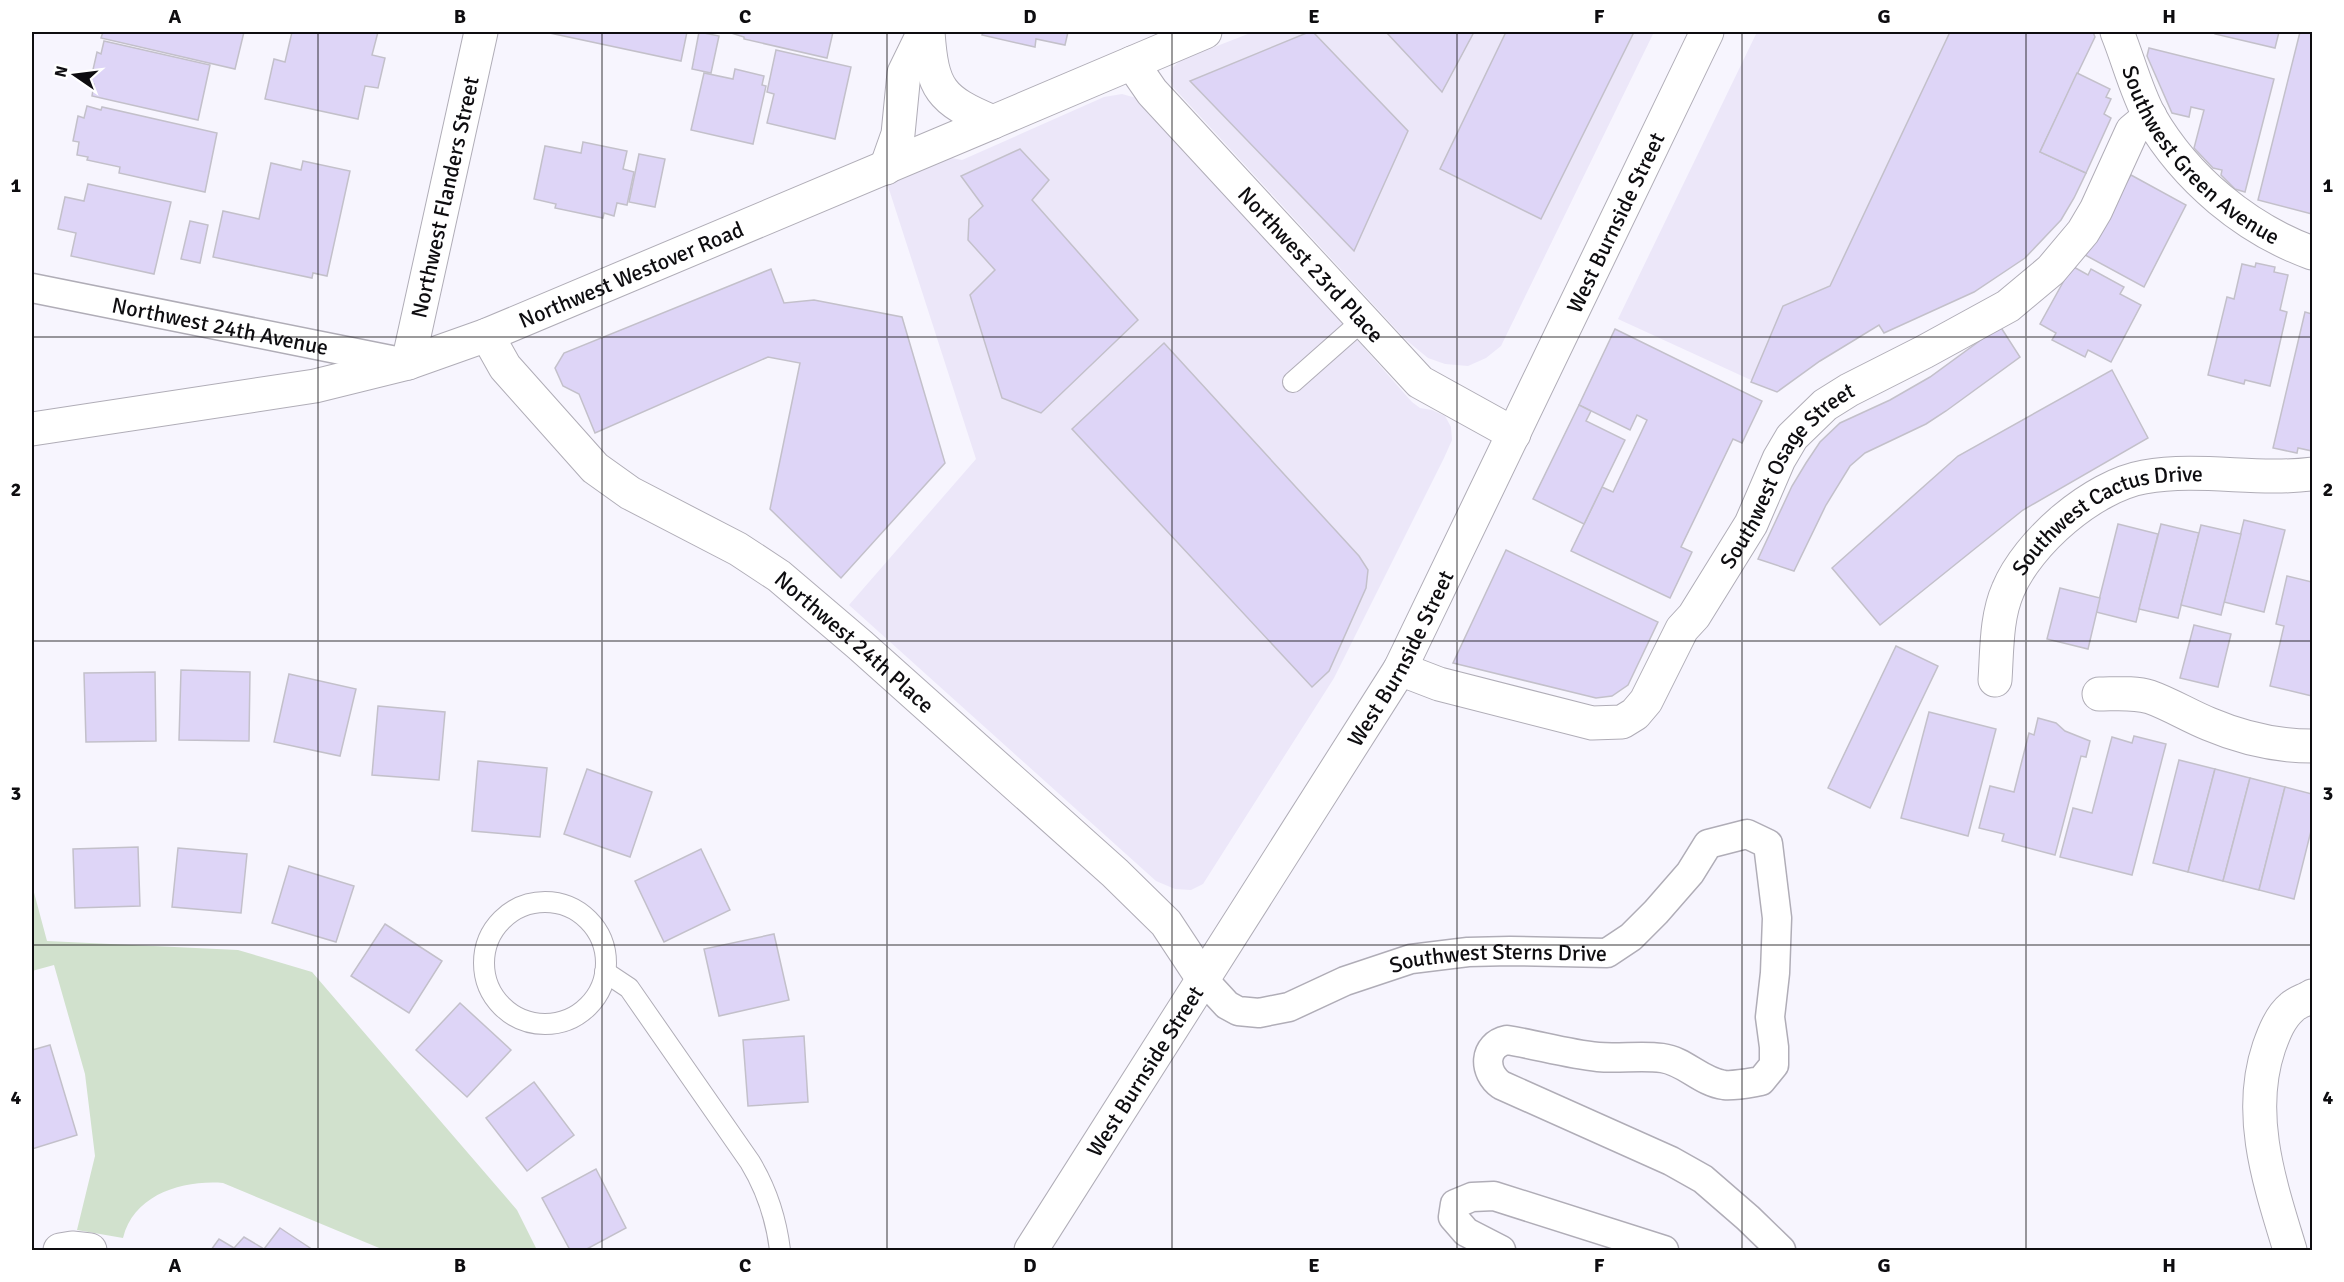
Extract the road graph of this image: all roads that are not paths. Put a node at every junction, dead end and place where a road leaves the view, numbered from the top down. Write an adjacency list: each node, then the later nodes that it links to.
1 (481, 32): 14 (street, Northwest Flanders Street)
2 (926, 32): 8 (street); 9 (street)
3 (1205, 32): 6 (street, Northwest Westover Road)
4 (1707, 32): 17 (street, West Burnside Street)
5 (2117, 32): 7 (street, Southwest Green Avenue)
6 (1132, 63): 8 (street, Northwest Westover Road); 12 (street, Northwest 23rd Place)
7 (2150, 116): 10 (street, Southwest Green Avenue); 19 (street, Southwest Osage Street)
8 (993, 122): 9 (street, Northwest Westover Road)
9 (886, 168): 13 (street, Northwest Westover Road)
10 (2313, 253)
11 (32, 288): 14 (street, Northwest 24th Avenue)
12 (1362, 321): 15 (lane); 17 (street, Northwest 23rd Place)
13 (487, 335): 14 (street, Northwest Westover Road); 24 (street, Northwest 24th Place)
14 (408, 363): 16 (street, Northwest Westover Road)
15 (1293, 382)
16 (32, 429)
17 (1514, 434): 19 (street, West Burnside Street)
18 (2313, 474): 20 (street, Southwest Cactus Drive)
19 (1400, 669): 24 (street, West Burnside Street)
20 (1995, 680)
21 (2099, 694): 22 (street)
22 (2313, 746)
23 (605, 972): 23 (lane); 28 (lane)
24 (1203, 979): 29 (street, West Burnside Street); 32 (street, Southwest Sterns Drive)
25 (2313, 996): 33 (street)
26 (60, 1251): 27 (street)
27 (90, 1251)
28 (780, 1251)
29 (1031, 1251)
30 (1501, 1251): 31 (street)
31 (1664, 1251)
32 (1781, 1251)
33 (2290, 1251)

